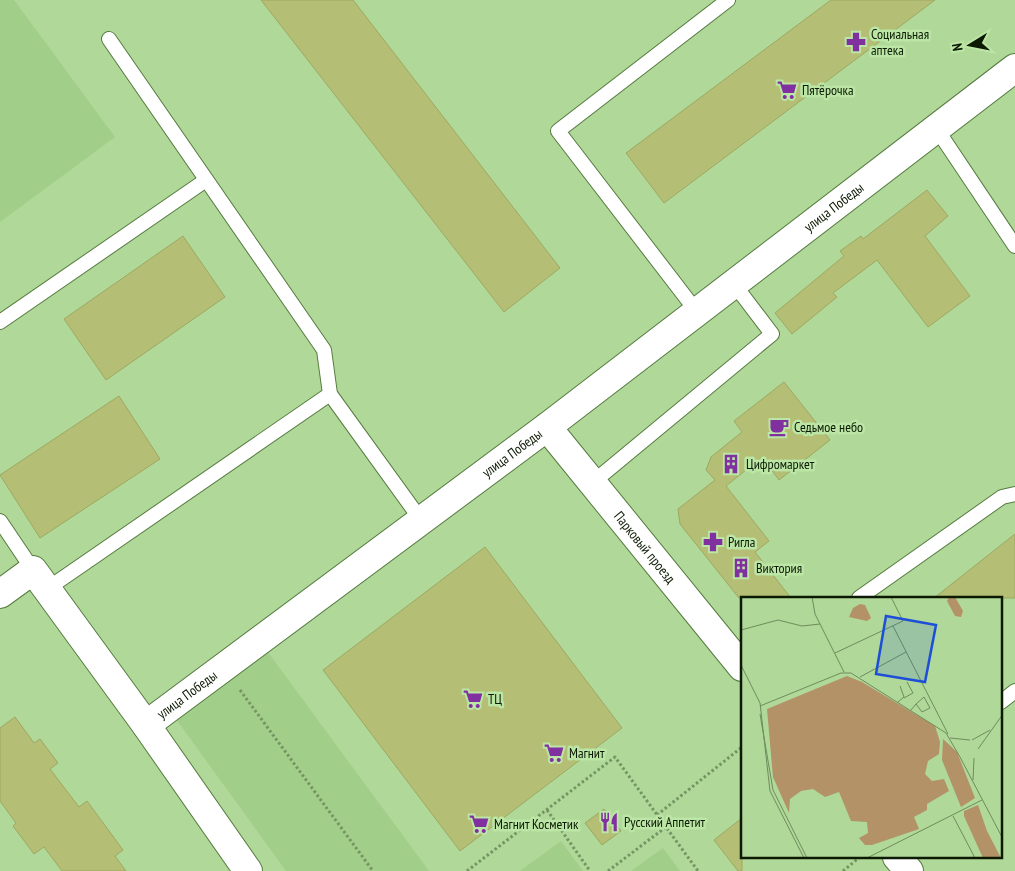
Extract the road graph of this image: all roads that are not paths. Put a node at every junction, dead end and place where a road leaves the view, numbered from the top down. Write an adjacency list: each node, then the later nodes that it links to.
1 (728, 0): 8 (lane)
2 (109, 40): 5 (lane)
3 (1015, 68): 4 (street, улица Победы)
4 (936, 128): 6 (lane); 7 (street, улица Победы)
5 (206, 180): 9 (lane); 10 (lane)
6 (1015, 246)
7 (734, 284): 8 (street, улица Победы); 12 (lane)
8 (696, 312): 11 (street, улица Победы)
9 (0, 322)
10 (330, 394): 15 (lane); 17 (lane)
11 (547, 427): 12 (street, Парковый проезд); 15 (street, улица Победы)
12 (592, 483): 20 (street, Парковый проезд)
13 (1015, 489): 14 (lane)
14 (1009, 496): 19 (lane)
15 (421, 520): 23 (street, улица Победы)
16 (0, 522): 17 (lane)
17 (40, 579): 18 (street); 23 (street)
18 (0, 594)
19 (860, 597)
20 (741, 666)
21 (1015, 691): 22 (lane)
22 (1002, 701)
23 (146, 725): 25 (street, улица Победы)
24 (899, 858): 26 (street)
25 (248, 871)
26 (909, 871)

